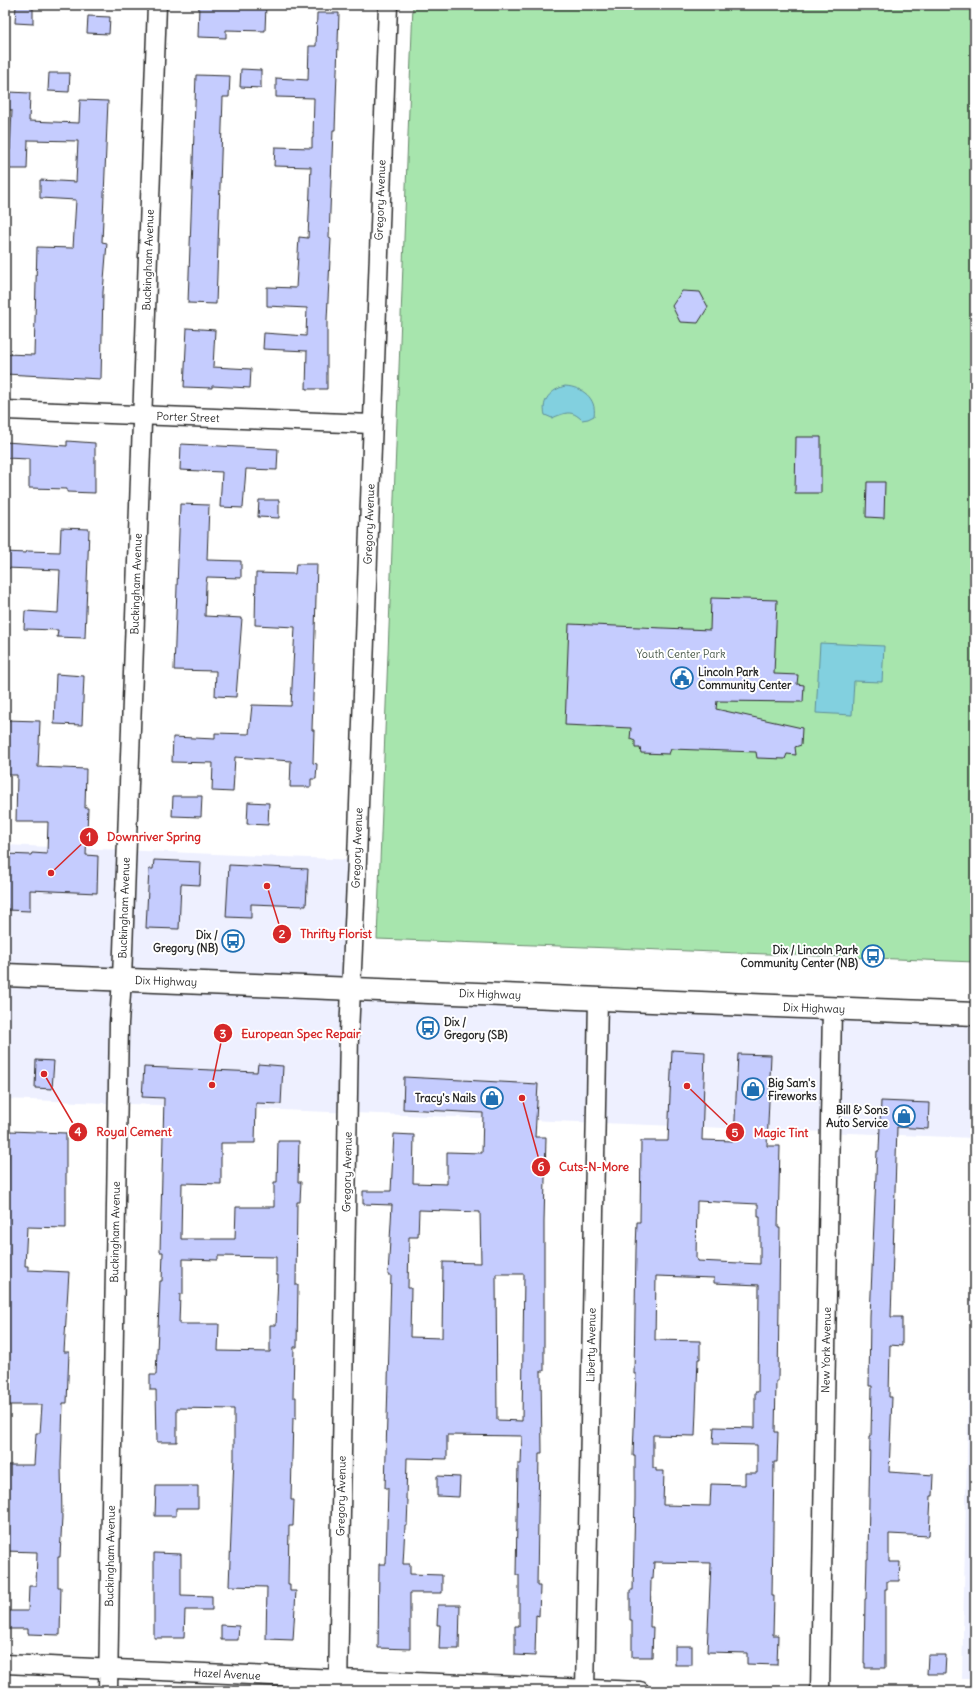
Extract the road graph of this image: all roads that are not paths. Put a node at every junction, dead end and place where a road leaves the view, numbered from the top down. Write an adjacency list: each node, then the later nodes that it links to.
1 (157, 5): 4 (street, Buckingham Avenue)
2 (388, 5): 5 (street, Gregory Avenue)
3 (5, 410): 4 (street, Porter Street)
4 (142, 415): 5 (street, Porter Street); 7 (street, Buckingham Avenue)
5 (372, 424): 8 (street, Gregory Avenue)
6 (5, 975): 7 (main road, Dix Highway)
7 (122, 979): 8 (main road, Dix Highway); 13 (street, Buckingham Avenue)
8 (352, 989): 9 (main road, Dix Highway); 14 (street, Gregory Avenue)
9 (598, 999): 10 (main road, Dix Highway); 15 (street, Liberty Avenue)
10 (832, 1008): 11 (main road, Dix Highway); 18 (street, New York Avenue)
11 (975, 1014)
12 (5, 1664): 13 (street, Hazel Avenue)
13 (108, 1669): 14 (street, Hazel Avenue); 16 (street, Buckingham Avenue)
14 (338, 1685): 15 (street, Hazel Avenue)
15 (585, 1690): 17 (street, Hazel Avenue)
16 (108, 1691)
17 (640, 1691)
18 (820, 1691)

